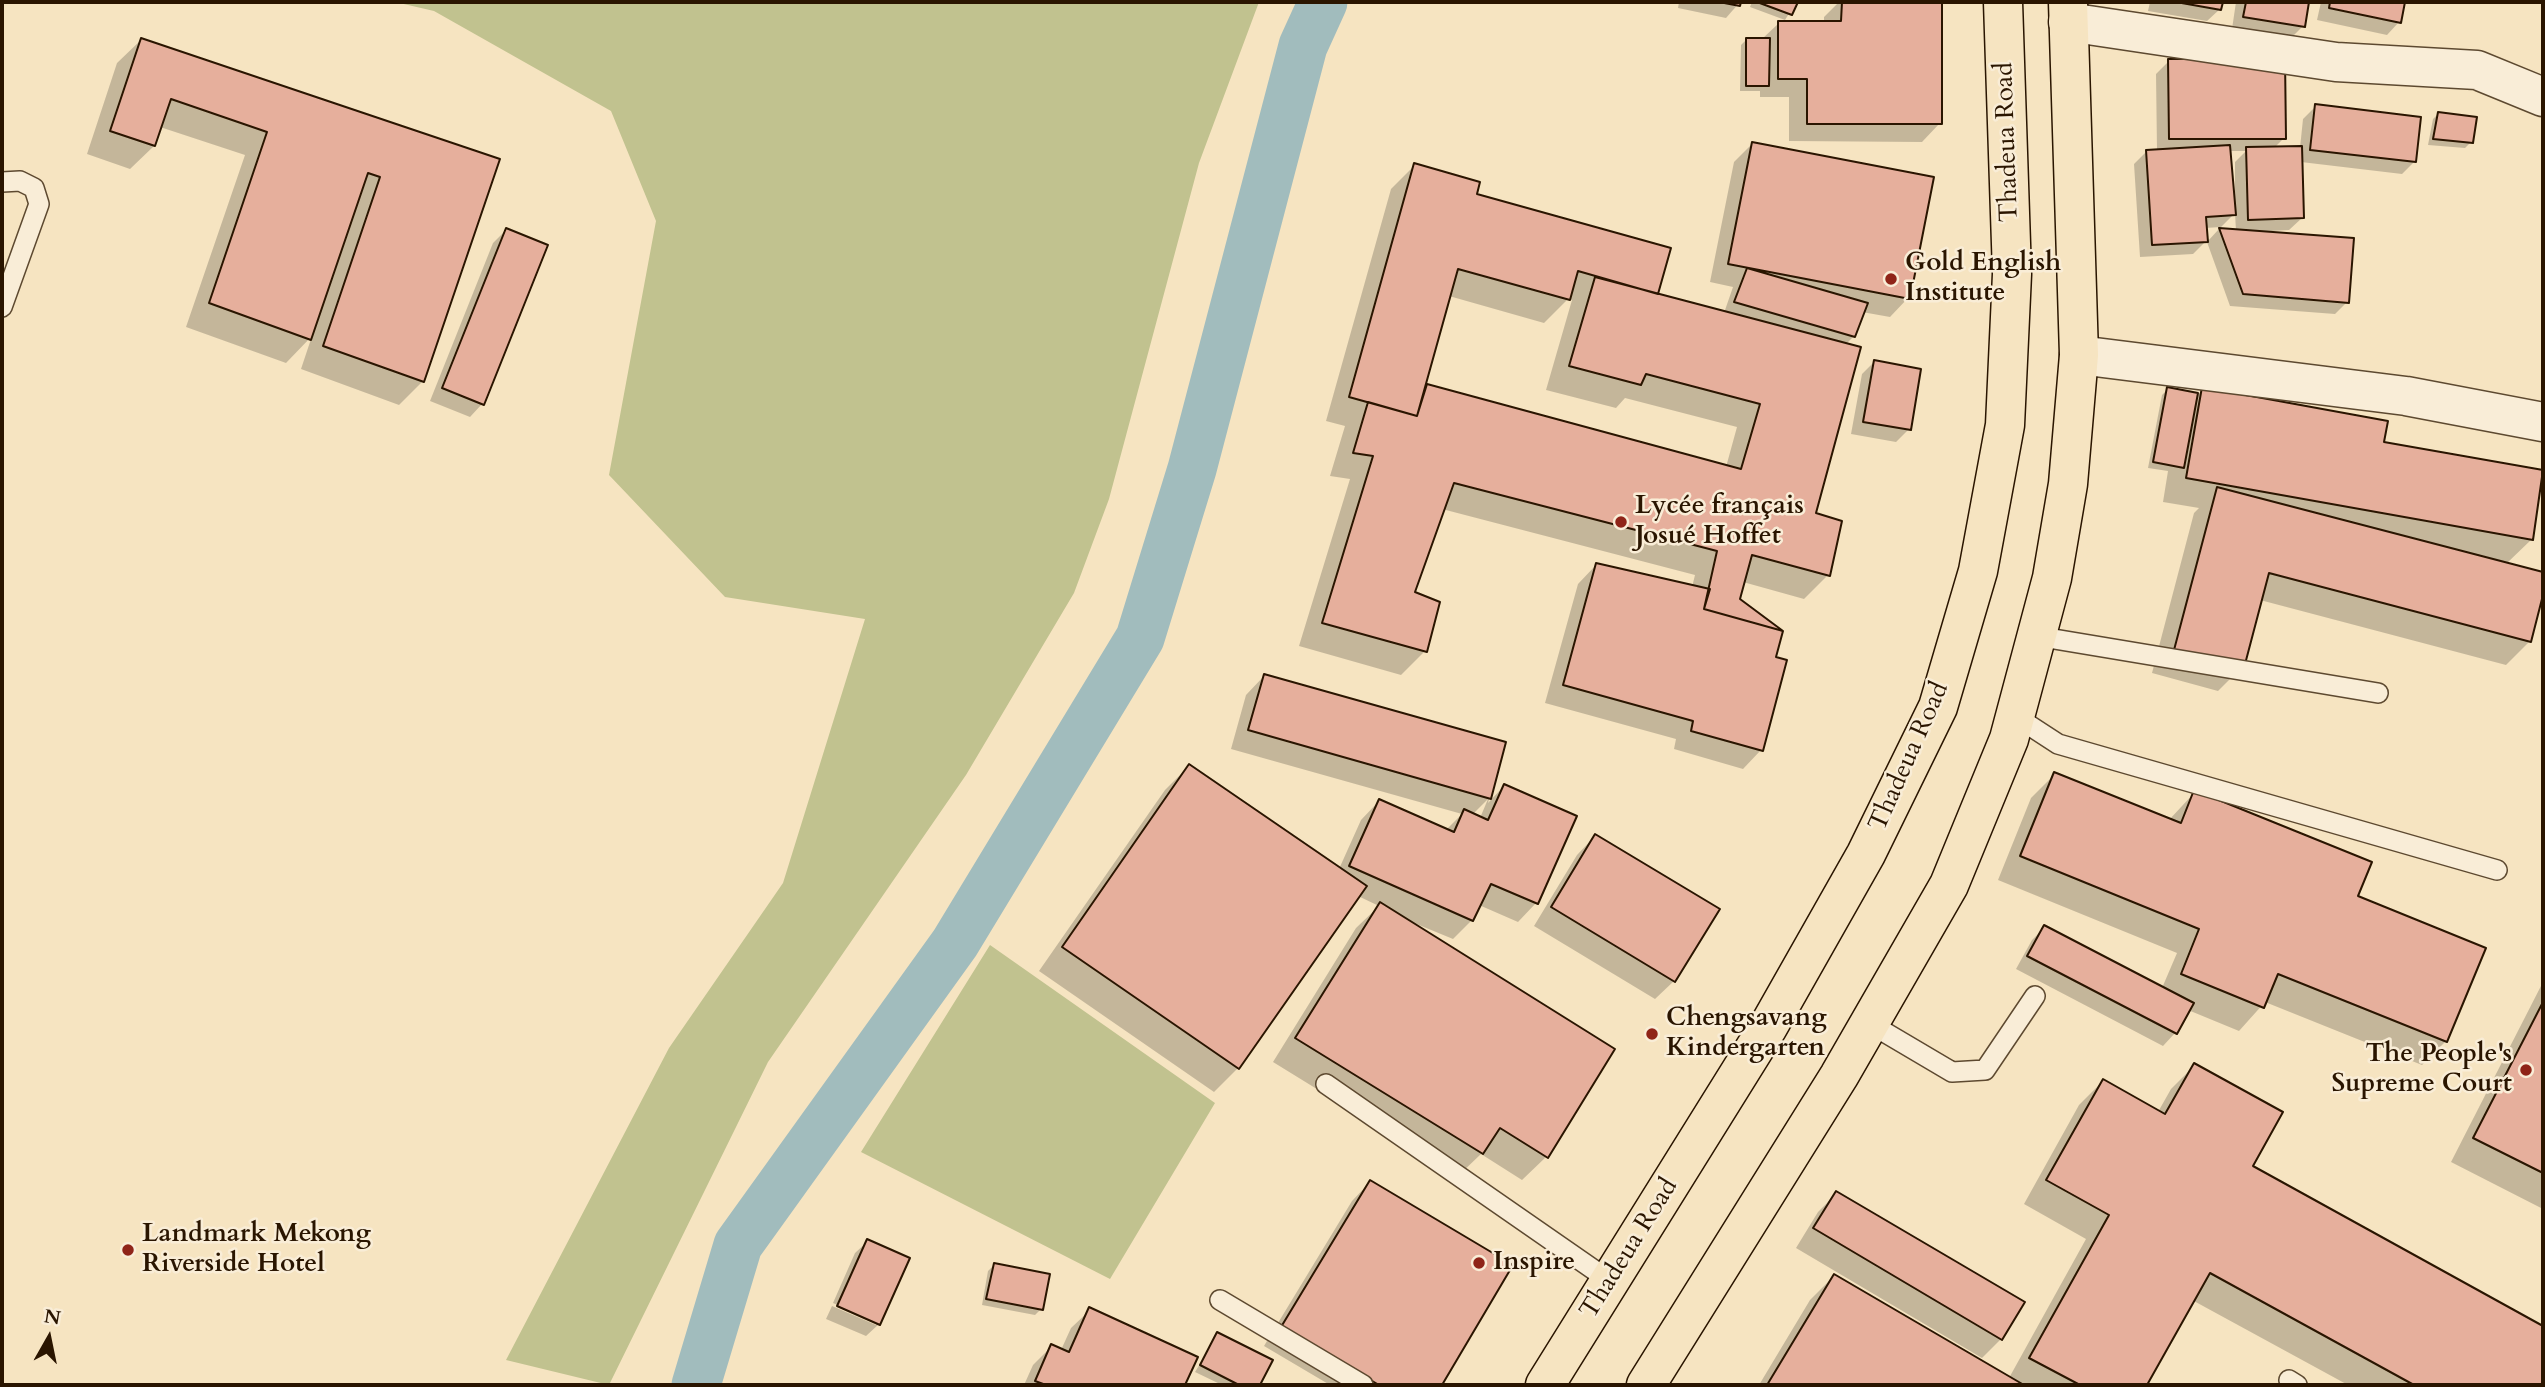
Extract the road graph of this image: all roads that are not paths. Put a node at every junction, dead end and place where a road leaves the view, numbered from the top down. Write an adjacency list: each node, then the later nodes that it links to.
1 (2003, 2): 15 (main road, Thadeua Road)
2 (2068, 12): 3 (street); 6 (main road)
3 (2543, 97)
4 (2, 182): 5 (lane)
5 (2, 307)
6 (2079, 355): 7 (street); 8 (main road)
7 (2543, 422)
8 (2036, 636): 9 (lane); 10 (main road)
9 (2378, 693)
10 (2015, 716): 11 (lane); 13 (main road)
11 (2497, 870)
12 (2035, 996): 13 (lane)
13 (1869, 1023): 19 (main road)
14 (1325, 1084): 15 (lane)
15 (1610, 1281): 18 (main road, Thadeua Road)
16 (1220, 1300): 17 (lane)
17 (1363, 1385)
18 (1545, 1385)
19 (1646, 1385)

